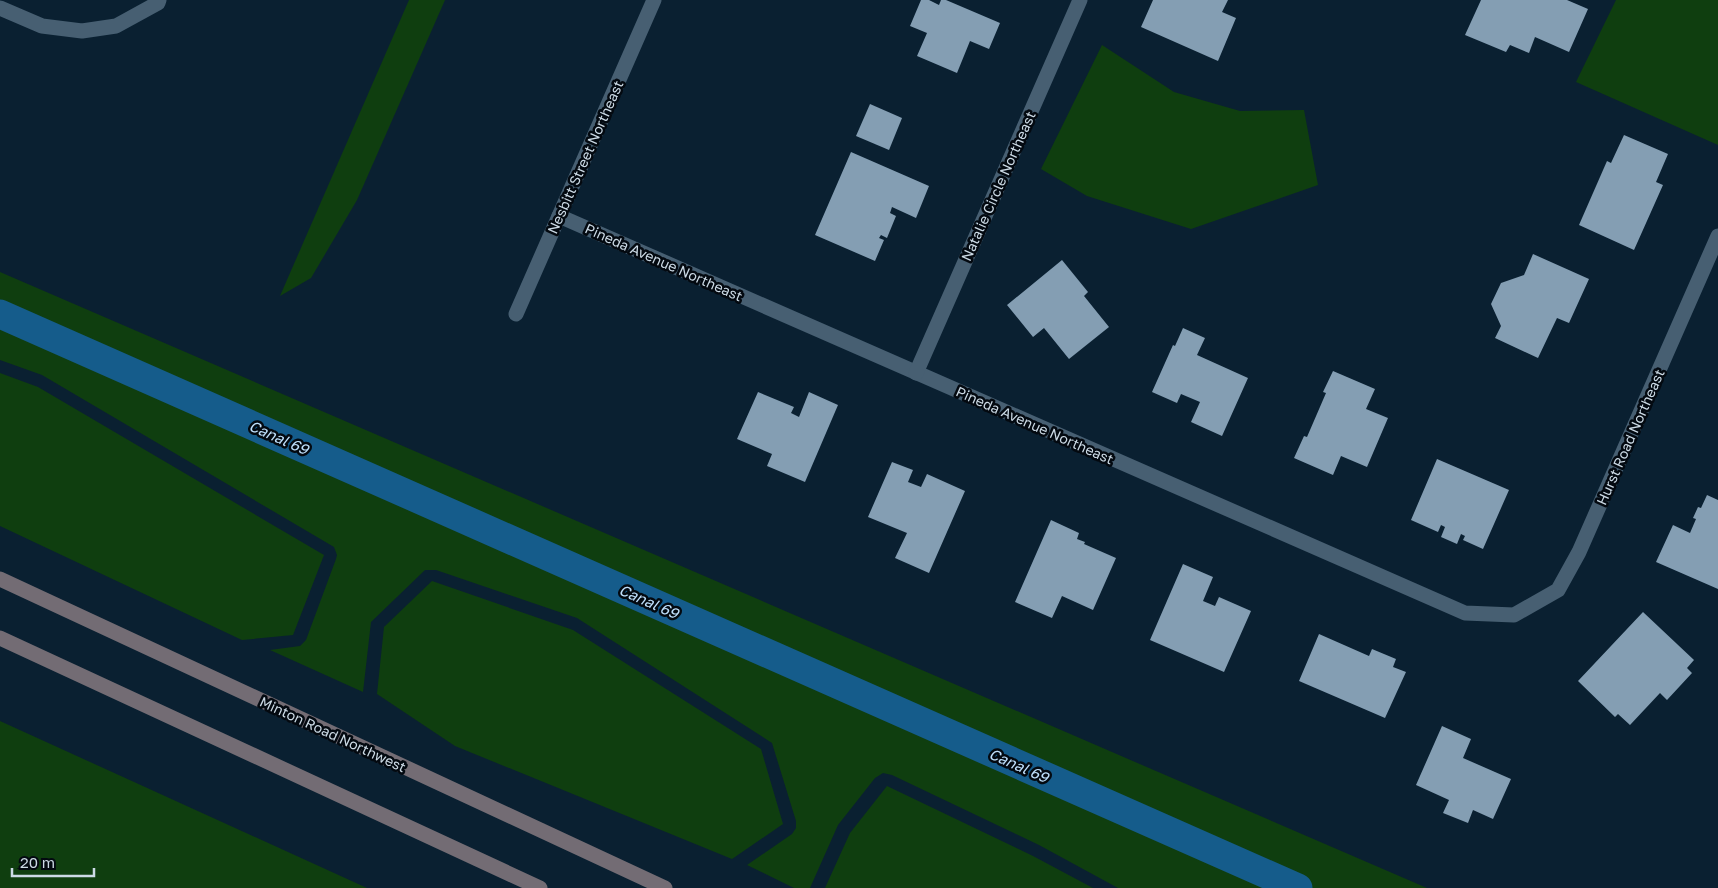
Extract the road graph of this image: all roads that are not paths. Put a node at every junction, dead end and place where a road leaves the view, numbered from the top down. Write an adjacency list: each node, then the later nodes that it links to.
1 (159, 0): 4 (street)
2 (654, 0): 5 (street, Nesbitt Street Northeast)
3 (1080, 0): 8 (street, Natalie Circle Northeast)
4 (0, 8)
5 (559, 216): 7 (street, Nesbitt Street Northeast); 8 (street, Pineda Avenue Northeast)
6 (1718, 236): 10 (street, Hurst Road Northeast)
7 (516, 314)
8 (916, 373): 10 (street, Pineda Avenue Northeast)
9 (0, 579): 13 (main road, Minton Road Northwest)
10 (1514, 615)
11 (0, 638): 12 (main road)
12 (540, 888)
13 (665, 888)

